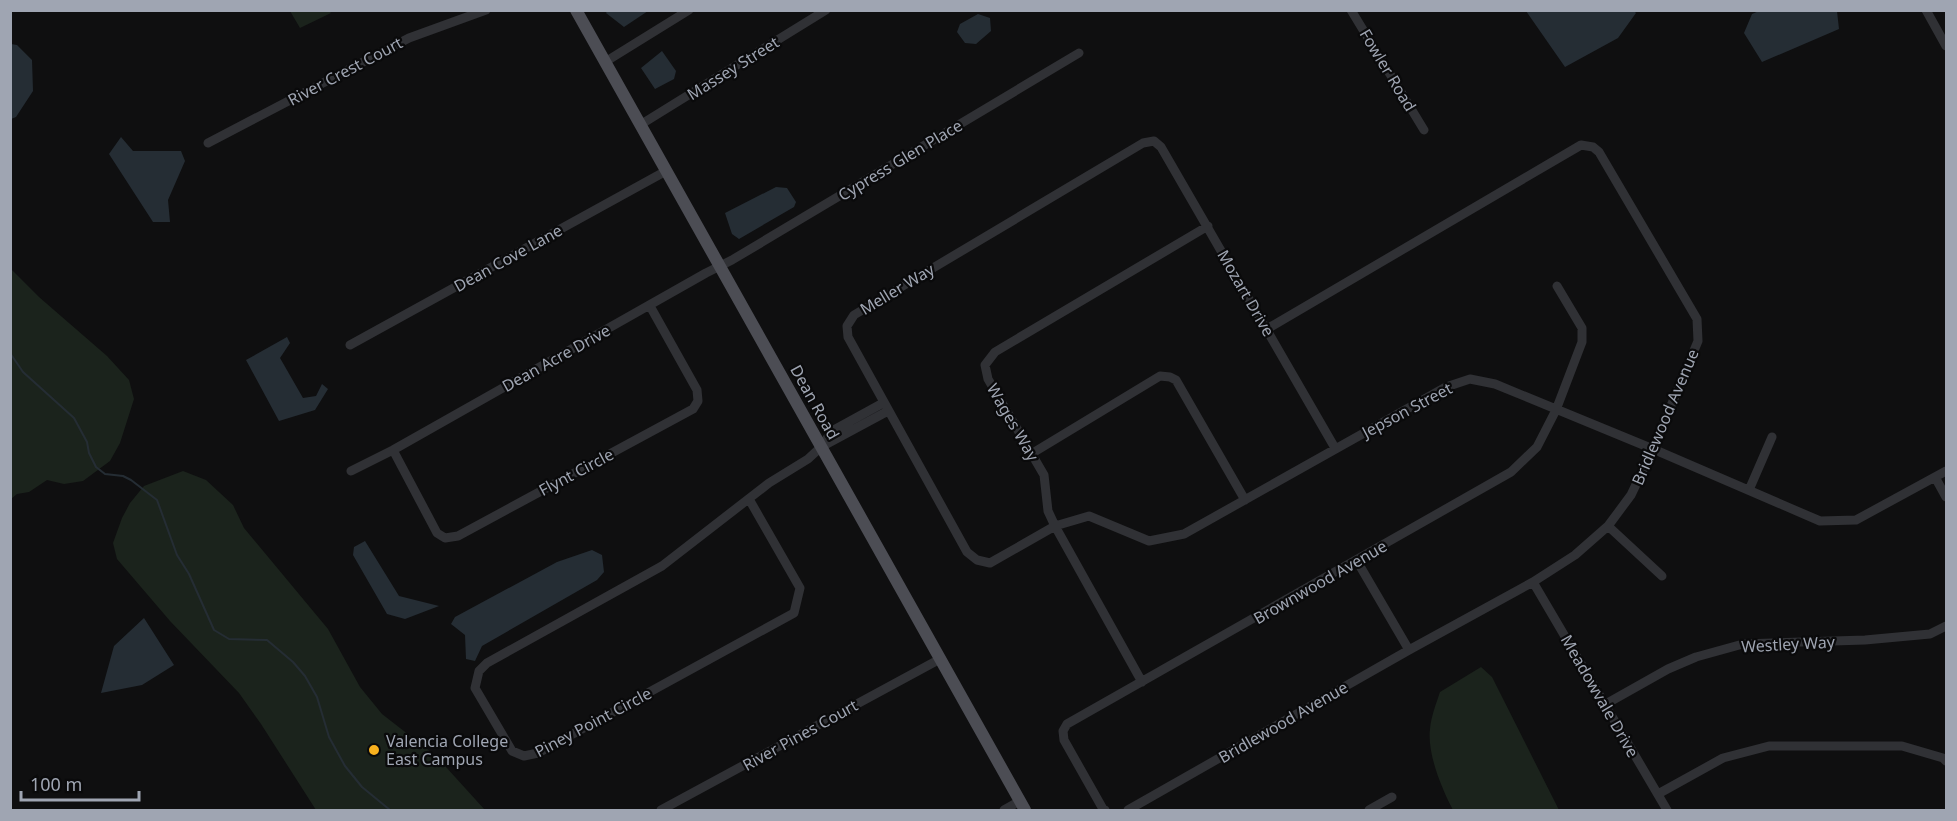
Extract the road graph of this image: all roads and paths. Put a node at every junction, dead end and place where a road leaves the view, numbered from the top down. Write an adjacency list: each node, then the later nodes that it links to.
1 (486, 10): 13 (street, River Crest Court)
2 (576, 10): 9 (main road, Dean Road)
3 (689, 10): 9 (street)
4 (826, 10): 10 (street, Massey Street)
5 (1352, 10): 11 (street, Fowler Road)
6 (1926, 10): 7 (street)
7 (1947, 46)
8 (1079, 53): 16 (street, Cypress Glen Place)
9 (605, 62): 10 (main road, Dean Road)
10 (640, 125): 14 (main road, Dean Road)
11 (1424, 130)
12 (1154, 141): 15 (street, Mozart Drive); 21 (street, Meller Way)
13 (208, 143)
14 (666, 171): 16 (main road, Dean Road); 20 (street, Dean Cove Lane)
15 (1208, 226): 19 (street, Mozart Drive); 28 (street, Wages Way)
16 (719, 267): 18 (street, Dean Acre Drive); 24 (main road, Dean Road)
17 (1557, 286): 22 (street, Brownwood Avenue)
18 (650, 306): 27 (street, Dean Acre Drive); 27 (street, Flynt Circle)
19 (1268, 329): 25 (street, Mozart Drive); 26 (street, Bridlewood Avenue)
20 (350, 345)
21 (886, 407): 24 (street, Piney Point Circle); 38 (street, Meller Way)
22 (1556, 410): 25 (street, Jepson Street); 26 (street, Jepson Street); 39 (street, Brownwood Avenue)
23 (1772, 437): 32 (street)
24 (821, 447): 34 (street, Piney Point Circle); 44 (main road, Dean Road)
25 (1335, 448): 35 (street, Jepson Street)
26 (1653, 449): 32 (street, Jepson Street); 37 (street, Bridlewood Avenue)
27 (393, 450): 29 (street, Dean Acre Drive)
28 (1031, 453): 35 (street); 36 (street, Wages Way)
29 (351, 471)
30 (1947, 471): 31 (street, Jepson Street)
31 (1935, 477): 32 (street, Jepson Street); 33 (street)
32 (1749, 490)
33 (1947, 497)
34 (749, 499): 34 (street, Piney Point Circle)
35 (1245, 500): 36 (street, Jepson Street)
36 (1055, 526): 38 (street, Jepson Street); 45 (street, Wages Way)
37 (1608, 526): 40 (street); 41 (street, Bridlewood Avenue)
38 (977, 560)
39 (1357, 561): 43 (street); 45 (street, Brownwood Avenue)
40 (1662, 576)
41 (1533, 582): 43 (street, Bridlewood Avenue); 46 (street, Meadowvale Drive)
42 (1947, 626): 46 (street, Westley Way)
43 (1409, 650): 54 (street, Bridlewood Avenue)
44 (940, 659): 50 (main road, Dean Road); 51 (street, River Pines Court)
45 (1142, 682): 53 (street, Brownwood Avenue)
46 (1604, 705): 48 (street, Meadowvale Drive)
47 (1947, 761): 48 (street)
48 (1658, 794): 56 (street, Meadowvale Drive)
49 (1392, 797): 55 (street)
50 (1022, 806): 52 (street)
51 (661, 810)
52 (1004, 810)
53 (1105, 810)
54 (1128, 810)
55 (1369, 810)
56 (1667, 810)

